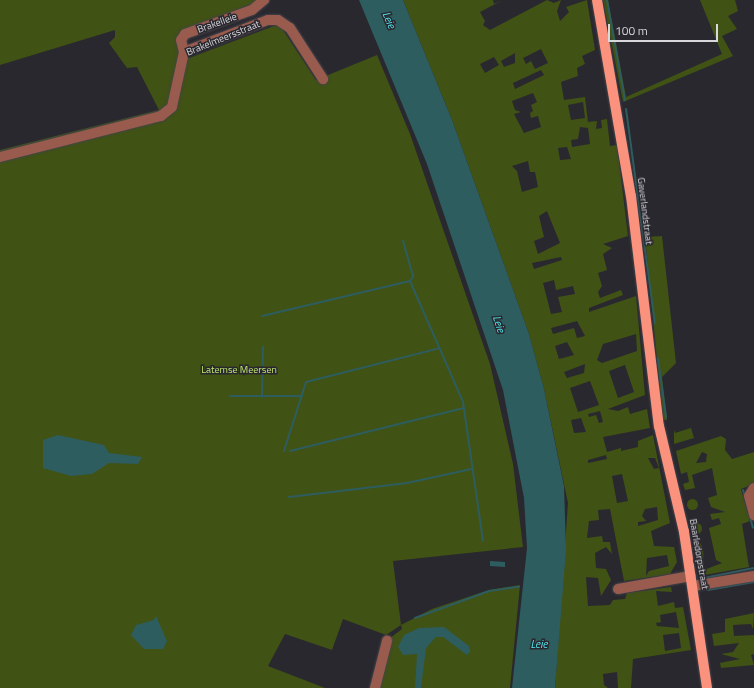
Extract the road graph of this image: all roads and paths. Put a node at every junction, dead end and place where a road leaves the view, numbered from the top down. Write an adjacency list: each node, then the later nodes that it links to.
1 (264, 0): 3 (street, Brakelleie)
2 (597, 0): 6 (main road, Gaverlandstraat)
3 (184, 52): 4 (street, Brakelmeersstraat); 5 (street, Brakelmeersstraat)
4 (323, 79)
5 (0, 157)
6 (659, 426): 10 (main road, Baarledorpstraat)
7 (754, 488): 8 (street)
8 (754, 515)
9 (754, 576): 10 (street)
10 (692, 581): 11 (street); 14 (main road, Baarledorpstraat)
11 (618, 589)
12 (387, 641): 13 (street)
13 (375, 688)
14 (707, 688)

